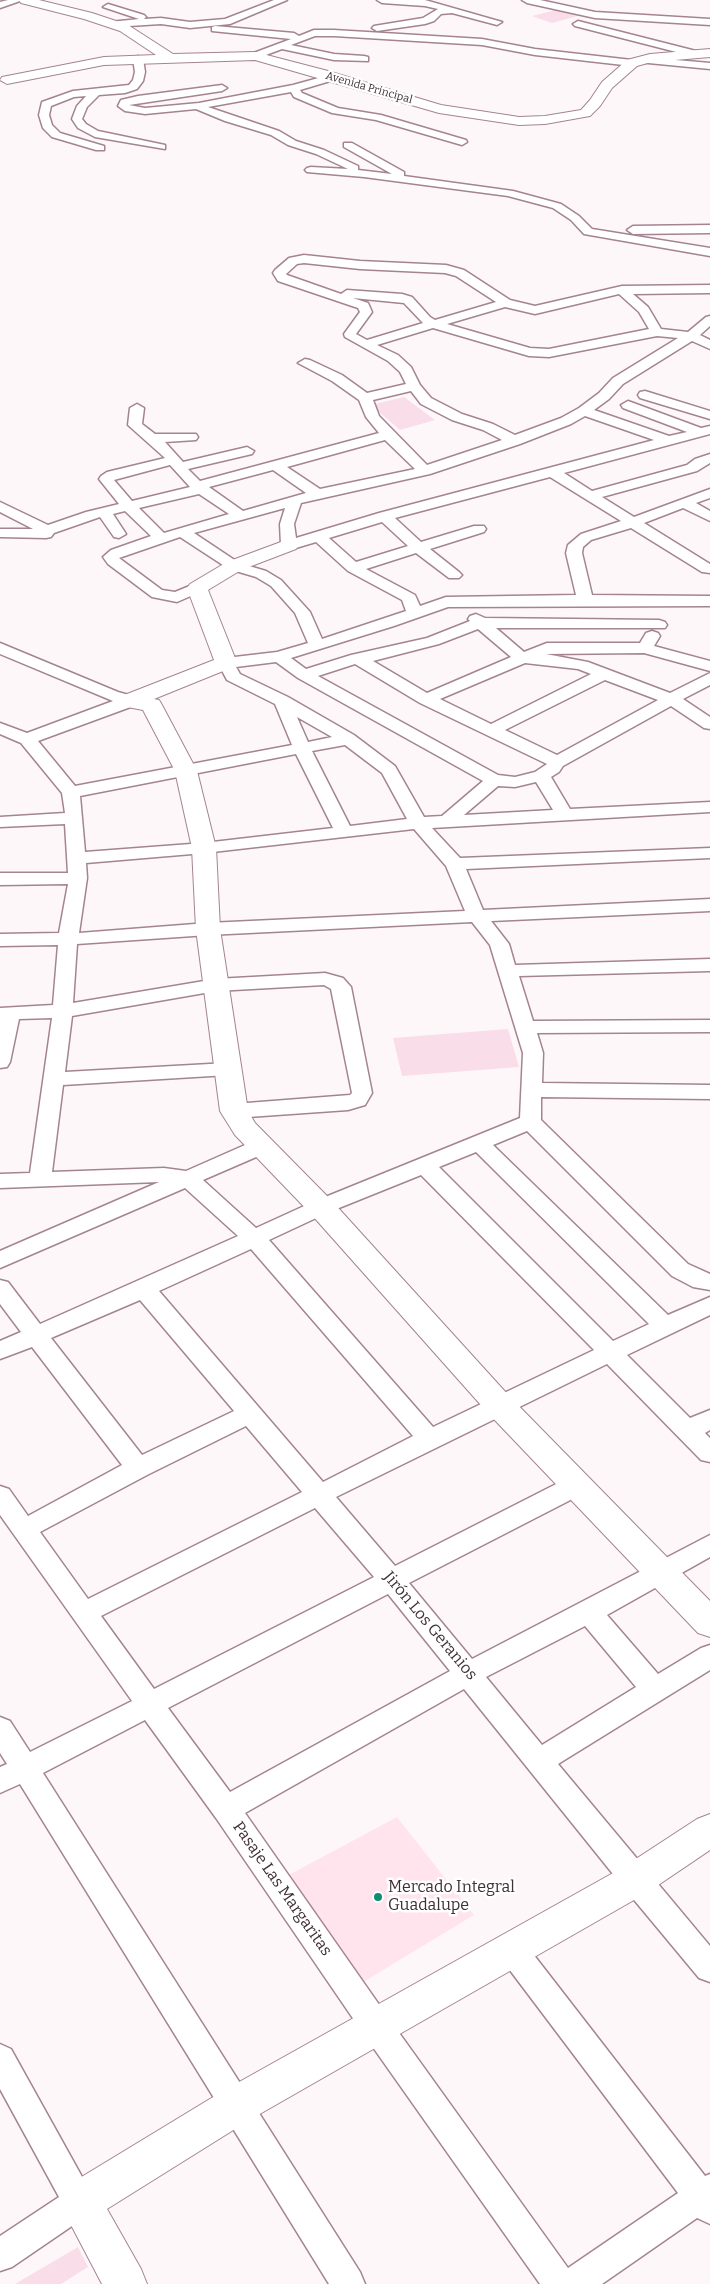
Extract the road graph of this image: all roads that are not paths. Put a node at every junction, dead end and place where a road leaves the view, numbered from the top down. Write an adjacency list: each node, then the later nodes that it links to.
1 (18, 0): 6 (street)
2 (25, 0): 13 (street)
3 (282, 0): 14 (street)
4 (382, 0): 8 (street)
5 (527, 0): 11 (street)
6 (0, 5)
7 (108, 7): 9 (street)
8 (454, 10): 10 (street); 15 (street)
9 (149, 22): 13 (street); 14 (street)
10 (497, 22)
11 (710, 22)
12 (575, 23): 20 (street)
13 (113, 24): 23 (street)
14 (190, 25): 16 (street)
15 (347, 34): 16 (street); 26 (street)
16 (308, 36): 17 (street)
17 (296, 40): 18 (street); 19 (street)
18 (331, 45)
19 (281, 46): 22 (street); 24 (street)
20 (692, 53): 21 (street); 26 (street)
21 (710, 53)
22 (254, 56): 23 (street, Avenida Principal); 28 (street, Avenida Principal)
23 (170, 58): 25 (street, Avenida Principal)
24 (364, 59)
25 (138, 60): 29 (street, Avenida Principal); 32 (street)
26 (637, 61): 27 (street); 28 (street, Avenida Principal)
27 (710, 66)
28 (333, 77): 31 (street)
29 (3, 81)
30 (230, 87): 33 (street)
31 (294, 88): 33 (street); 34 (street)
32 (95, 93): 36 (street); 37 (street)
33 (199, 106): 39 (street)
34 (462, 142)
35 (348, 145): 40 (street)
36 (161, 147)
37 (100, 148)
38 (311, 170): 39 (street)
39 (364, 174): 40 (street)
40 (409, 179): 42 (street)
41 (710, 229): 42 (street)
42 (588, 232): 43 (street)
43 (710, 252)
44 (710, 289): 45 (street)
45 (622, 290): 47 (street); 50 (street)
46 (325, 292): 47 (street); 49 (street); 52 (street)
47 (506, 303): 49 (street)
48 (710, 320): 51 (street)
49 (436, 325): 50 (street); 52 (street)
50 (657, 332): 51 (street)
51 (692, 336): 53 (street); 60 (street)
52 (366, 344): 55 (street)
53 (710, 345)
54 (305, 362): 57 (street)
55 (414, 386): 57 (street); 66 (street)
56 (645, 394): 61 (street)
57 (365, 398): 63 (street)
58 (628, 405): 62 (street)
59 (137, 408): 65 (street)
60 (584, 411): 66 (street); 67 (street)
61 (710, 414)
62 (706, 432): 67 (street)
63 (388, 435): 71 (street); 72 (street)
64 (191, 437): 65 (street)
65 (152, 438): 70 (street)
66 (515, 440): 72 (street)
67 (669, 441): 73 (street)
68 (247, 451): 70 (street)
69 (710, 458): 78 (street)
70 (177, 464): 75 (street); 83 (street)
71 (274, 465): 75 (street); 77 (street)
72 (425, 471): 74 (street)
73 (552, 472): 78 (street); 81 (street)
74 (390, 479): 77 (street); 81 (street)
75 (200, 487): 83 (street); 85 (street)
76 (710, 493): 80 (street)
77 (318, 494): 79 (street)
78 (590, 496): 88 (street)
79 (294, 501): 85 (street); 96 (street)
80 (684, 503): 87 (street); 88 (street)
81 (424, 505): 86 (street)
82 (0, 506): 90 (street)
83 (129, 507): 84 (street); 95 (street)
84 (104, 512): 90 (street); 93 (street)
85 (241, 516): 91 (street)
86 (384, 516): 94 (street); 97 (street)
87 (710, 517)
88 (631, 523): 100 (street); 103 (street)
89 (479, 529): 97 (street)
90 (48, 530): 92 (street)
91 (182, 532): 95 (street); 98 (street)
92 (0, 533)
93 (119, 534)
94 (318, 536): 96 (street); 99 (street)
95 (161, 538): 102 (street)
96 (289, 545): 98 (street)
97 (418, 548): 99 (street); 101 (street)
98 (234, 566): 102 (street); 110 (street)
99 (353, 568): 107 (street)
100 (707, 568)
101 (454, 575)
102 (197, 588): 116 (street)
103 (585, 600): 104 (street); 106 (street)
104 (671, 601): 105 (street); 109 (street)
105 (710, 601)
106 (460, 602): 107 (street); 108 (street)
107 (415, 614): 110 (street)
108 (480, 623): 109 (street); 114 (street); 115 (street)
109 (659, 625): 112 (street)
110 (317, 646): 113 (street)
111 (0, 648): 123 (street)
112 (645, 648): 115 (street); 117 (street)
113 (280, 657): 116 (street); 119 (street)
114 (357, 658): 119 (street); 121 (street)
115 (522, 658): 118 (street); 121 (street)
116 (226, 663): 123 (street); 124 (street)
117 (710, 666)
118 (604, 674): 122 (street); 127 (street)
119 (304, 675): 134 (street)
120 (710, 678): 122 (street)
121 (426, 699): 127 (street)
122 (671, 699): 125 (street); 131 (street)
123 (130, 701): 129 (street); 132 (street)
124 (282, 701): 128 (street); 130 (street)
125 (710, 724)
126 (0, 728): 129 (street)
127 (492, 730): 131 (street)
128 (348, 739): 130 (street); 141 (street)
129 (27, 740): 135 (street)
130 (302, 748): 132 (street); 142 (street)
131 (557, 762): 133 (street)
132 (186, 771): 135 (street); 143 (street)
133 (542, 776): 134 (street); 137 (street)
134 (494, 780): 139 (street)
135 (71, 792): 138 (street)
136 (710, 807): 137 (street)
137 (565, 815): 139 (street)
138 (74, 818): 140 (street); 145 (street)
139 (447, 821): 141 (street)
140 (0, 822)
141 (418, 823): 142 (street); 146 (street)
142 (343, 830): 143 (street)
143 (204, 848): 145 (street); 151 (street)
144 (710, 853): 146 (street)
145 (76, 858): 147 (street)
146 (455, 864): 150 (street)
147 (78, 878): 148 (street); 152 (street)
148 (0, 879)
149 (710, 905): 150 (street)
150 (476, 915): 151 (street); 155 (street)
151 (208, 928): 152 (street); 156 (street)
152 (68, 939): 153 (street); 157 (street)
153 (0, 940)
154 (710, 965): 155 (street)
155 (506, 971): 159 (street)
156 (216, 985): 157 (street); 162 (street); 166 (street)
157 (63, 1011): 158 (street); 163 (street)
158 (5, 1014): 161 (street)
159 (525, 1026): 160 (street); 164 (street)
160 (710, 1026)
161 (0, 1062)
162 (228, 1069): 163 (street); 166 (street)
163 (54, 1079): 173 (street)
164 (532, 1090): 165 (street); 167 (street)
165 (710, 1092)
166 (234, 1111): 169 (street)
167 (530, 1122): 168 (street); 177 (street)
168 (480, 1144): 170 (street); 181 (street)
169 (262, 1146): 171 (street); 174 (street)
170 (424, 1165): 174 (street); 184 (street)
171 (187, 1178): 173 (street); 175 (street); 176 (street)
172 (0, 1181): 173 (street)
173 (40, 1181)
174 (321, 1207): 175 (street); 185 (street)
175 (254, 1239): 179 (street); 189 (street)
176 (0, 1260)
177 (710, 1282)
178 (0, 1288): 182 (street)
179 (144, 1289): 182 (street); 186 (street, Jirón Los Geranios)
180 (710, 1305): 181 (street)
181 (665, 1326): 184 (street)
182 (35, 1336): 183 (street); 191 (street)
183 (0, 1351)
184 (610, 1353): 185 (street); 188 (street)
185 (499, 1404): 189 (street); 192 (street)
186 (249, 1414): 191 (street); 193 (street, Jirón Los Geranios)
187 (710, 1419): 188 (street)
188 (688, 1431): 190 (street)
189 (429, 1439): 193 (street)
190 (710, 1453)
191 (138, 1468): 195 (street)
192 (577, 1485): 197 (street); 198 (street)
193 (318, 1495): 198 (street, Jirón Los Geranios); 200 (street)
194 (0, 1496): 195 (street, Pasaje Las Margaritas)
195 (22, 1530): 200 (street, Pasaje Las Margaritas)
196 (710, 1545): 197 (street)
197 (662, 1572): 199 (street); 201 (street)
198 (391, 1578): 203 (street, Jirón Los Geranios); 205 (street)
199 (589, 1612): 203 (street); 204 (street)
200 (84, 1613): 205 (street, Pasaje Las Margaritas)
201 (710, 1623)
202 (710, 1656): 204 (street)
203 (469, 1673): 207 (street, Jirón Los Geranios); 209 (street)
204 (654, 1689): 207 (street)
205 (150, 1706): 208 (street); 209 (street, Pasaje Las Margaritas)
206 (0, 1729): 208 (street)
207 (539, 1761): 211 (street, Jirón Los Geranios)
208 (12, 1774): 216 (street)
209 (226, 1809): 214 (street, Pasaje Las Margaritas)
210 (710, 1830): 211 (street)
211 (634, 1880): 212 (street); 213 (street, Jirón Los Geranios)
212 (513, 1951): 214 (street); 217 (street)
213 (710, 1968)
214 (376, 2026): 216 (street); 222 (street, Pasaje Las Margaritas)
215 (0, 2060): 218 (street)
216 (237, 2105): 218 (street); 221 (street)
217 (707, 2198): 223 (street)
218 (80, 2202): 219 (street); 220 (street)
219 (0, 2255)
220 (126, 2284)
221 (348, 2284)
222 (560, 2284)
223 (572, 2284)

